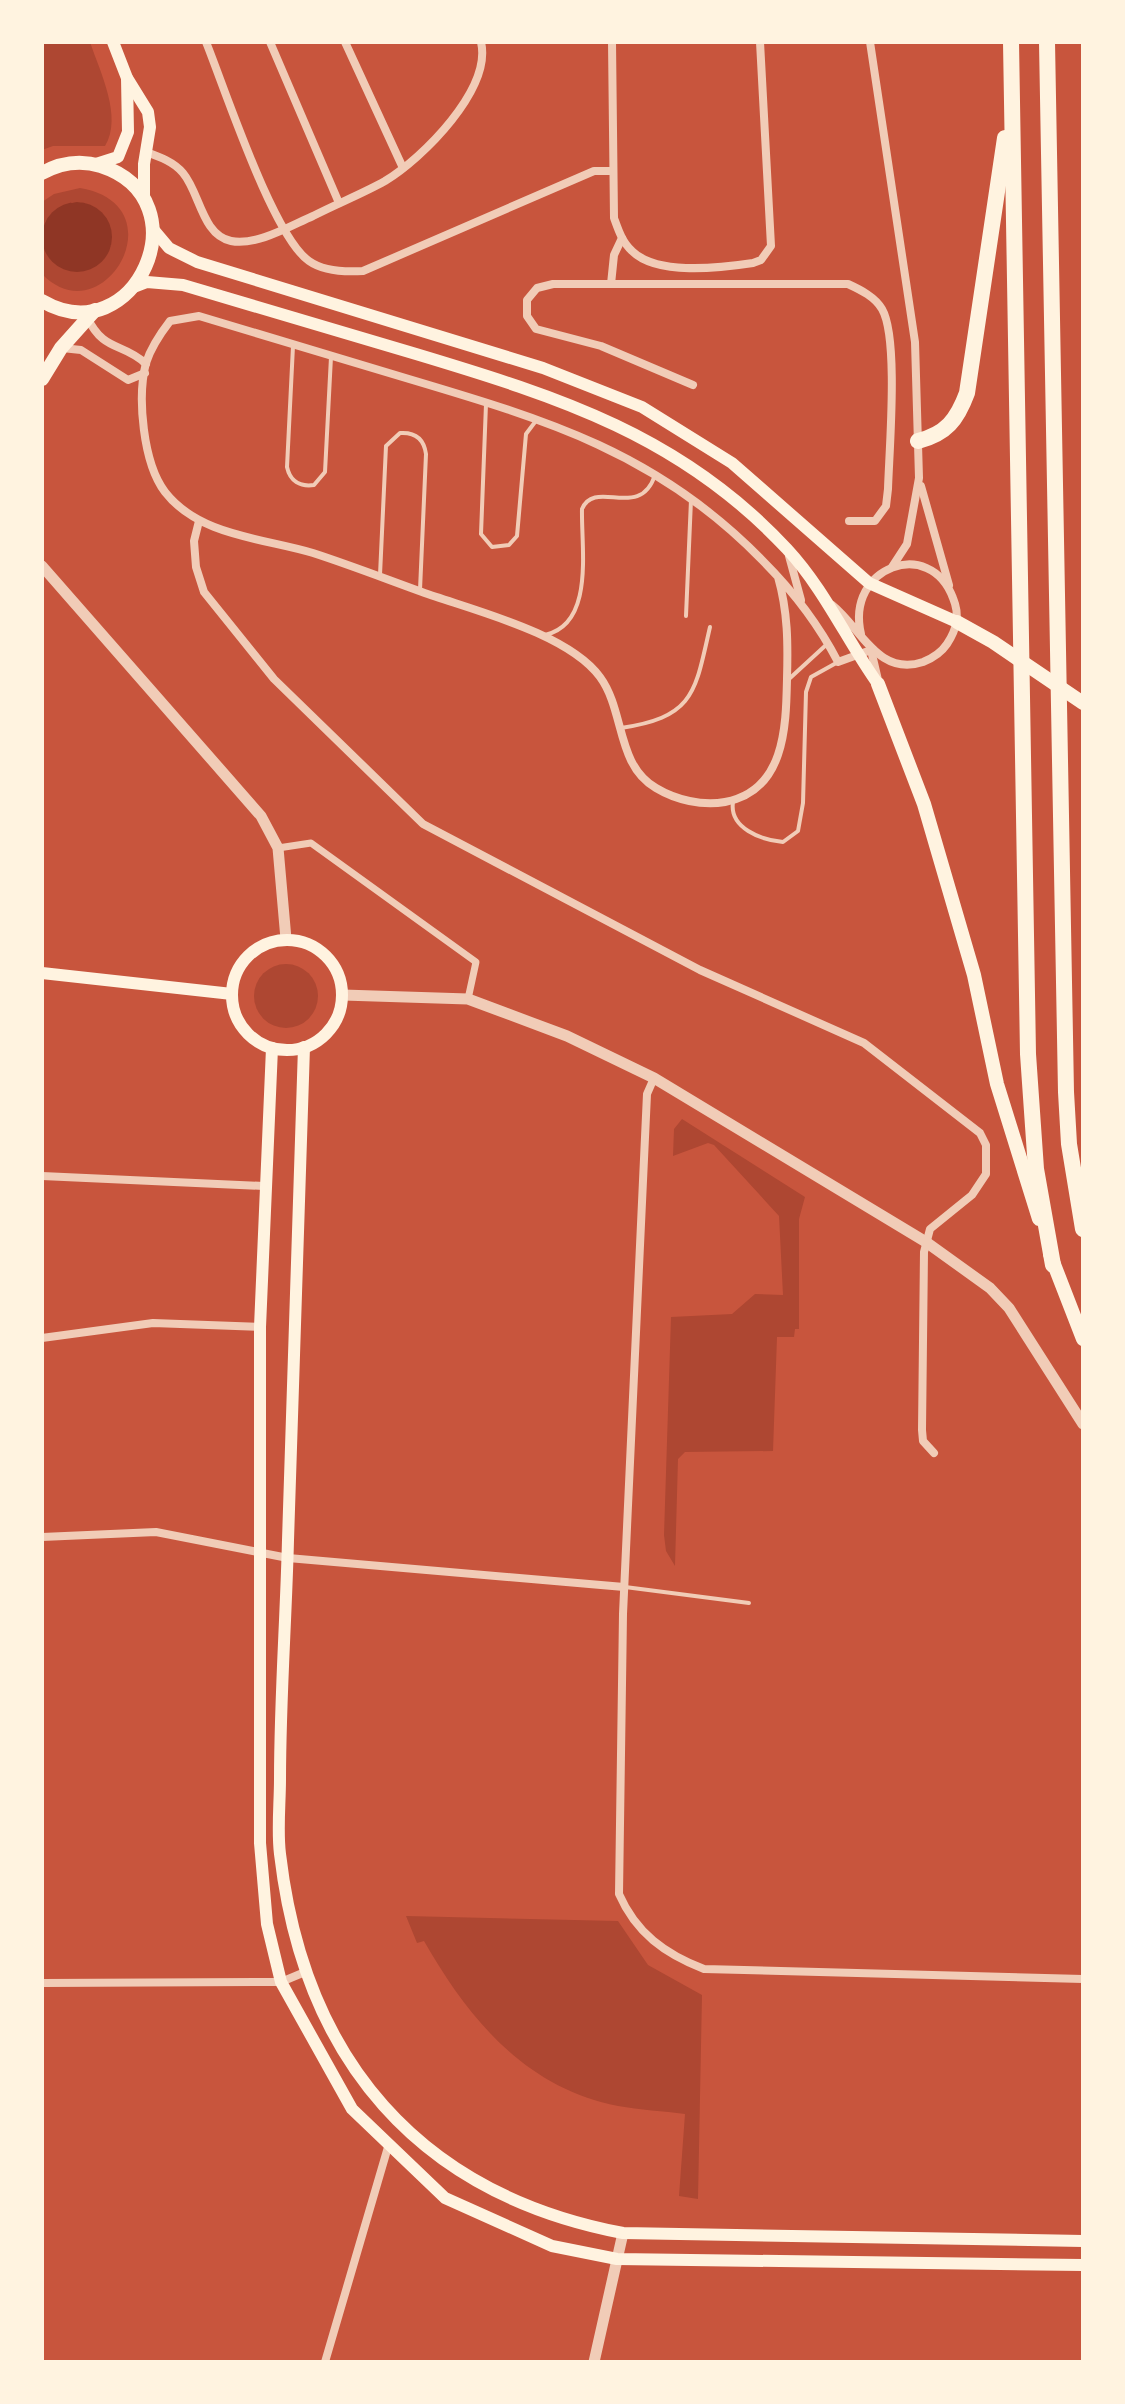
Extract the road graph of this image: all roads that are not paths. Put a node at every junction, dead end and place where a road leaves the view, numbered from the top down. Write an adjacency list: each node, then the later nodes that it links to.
1 (113, 42): 11 (main road)
2 (206, 42): 21 (street)
3 (270, 42): 19 (street)
4 (345, 42): 15 (street)
5 (481, 42): 15 (street)
6 (612, 42): 16 (street)
7 (760, 42): 22 (street)
8 (870, 42): 37 (street)
9 (1011, 42): 12 (highway)
10 (1047, 42): 78 (highway)
11 (127, 78): 13 (main road); 14 (main road)
12 (1012, 97): 37 (highway); 80 (highway)
13 (146, 152): 18 (main road); 21 (street)
14 (95, 164): 17 (main road); 18 (main road)
15 (403, 168): 19 (street)
16 (613, 171): 21 (street); 22 (street)
17 (42, 173)
18 (144, 200): 20 (main road)
19 (339, 203): 21 (street)
20 (153, 229): 24 (main road); 48 (main road)
21 (282, 230)
22 (622, 238): 23 (street)
23 (611, 284): 34 (street); 42 (street)
24 (134, 287): 26 (main road); 43 (main road)
25 (42, 301): 26 (main road)
26 (91, 314): 28 (main road); 29 (street)
27 (293, 344): 30 (street); 30 (lane); 31 (street)
28 (61, 348): 32 (street); 33 (main road)
29 (125, 352): 31 (street); 32 (street)
30 (331, 355): 35 (street)
31 (145, 369): 32 (street); 41 (street)
32 (115, 370)
33 (42, 379)
34 (693, 385)
35 (486, 402): 36 (street); 36 (lane)
36 (540, 420): 38 (street)
37 (918, 441): 39 (street)
38 (656, 472): 40 (street); 57 (lane)
39 (919, 478): 45 (street); 49 (street)
40 (691, 498): 47 (street); 53 (lane)
41 (199, 521): 46 (street); 79 (street)
42 (849, 521)
43 (786, 547): 51 (main road); 52 (street)
44 (42, 566): 67 (street)
45 (892, 567): 48 (street); 49 (street)
46 (380, 577): 50 (street); 50 (lane)
47 (778, 577): 52 (street); 62 (street)
48 (869, 583): 54 (main road); 56 (street)
49 (950, 589): 54 (street)
50 (420, 591): 57 (street)
51 (831, 604): 56 (street); 58 (main road)
52 (802, 605): 59 (street)
53 (686, 616)
54 (957, 622): 60 (street); 64 (main road)
55 (710, 627): 65 (lane)
56 (861, 634): 58 (street); 60 (street)
57 (537, 635): 65 (street)
58 (846, 635): 59 (street); 60 (main road)
59 (828, 643): 61 (street); 62 (lane)
60 (864, 652): 61 (street); 63 (main road)
61 (838, 662): 66 (lane)
62 (787, 684): 66 (street)
63 (878, 684): 80 (main road)
64 (1083, 703)
65 (621, 728): 66 (street)
66 (733, 800)
67 (278, 848): 68 (street); 72 (street)
68 (286, 939): 70 (main road); 71 (main road)
69 (42, 973): 70 (main road)
70 (232, 994): 74 (main road)
71 (343, 995): 72 (street); 73 (main road)
72 (468, 999): 75 (street)
73 (304, 1047): 74 (main road); 88 (main road)
74 (272, 1048): 77 (main road)
75 (654, 1078): 79 (street); 89 (street)
76 (42, 1176): 77 (street)
77 (264, 1186): 81 (main road)
78 (1083, 1229)
79 (926, 1242): 84 (street); 85 (street)
80 (1053, 1265): 83 (main road)
81 (260, 1327): 82 (street); 87 (main road)
82 (42, 1338)
83 (1083, 1339)
84 (1083, 1424)
85 (934, 1453)
86 (42, 1537): 87 (street)
87 (262, 1554): 88 (street); 93 (main road)
88 (288, 1558): 89 (street); 91 (main road)
89 (624, 1587): 90 (lane); 92 (street)
90 (749, 1603)
91 (305, 1972): 93 (street); 96 (main road)
92 (1083, 1979)
93 (281, 1982): 94 (street); 95 (main road)
94 (42, 1983)
95 (388, 2147): 98 (main road); 100 (street)
96 (623, 2233): 97 (main road); 98 (street)
97 (1083, 2241)
98 (617, 2259): 99 (main road); 101 (street)
99 (1083, 2265)
100 (325, 2362)
101 (594, 2362)

